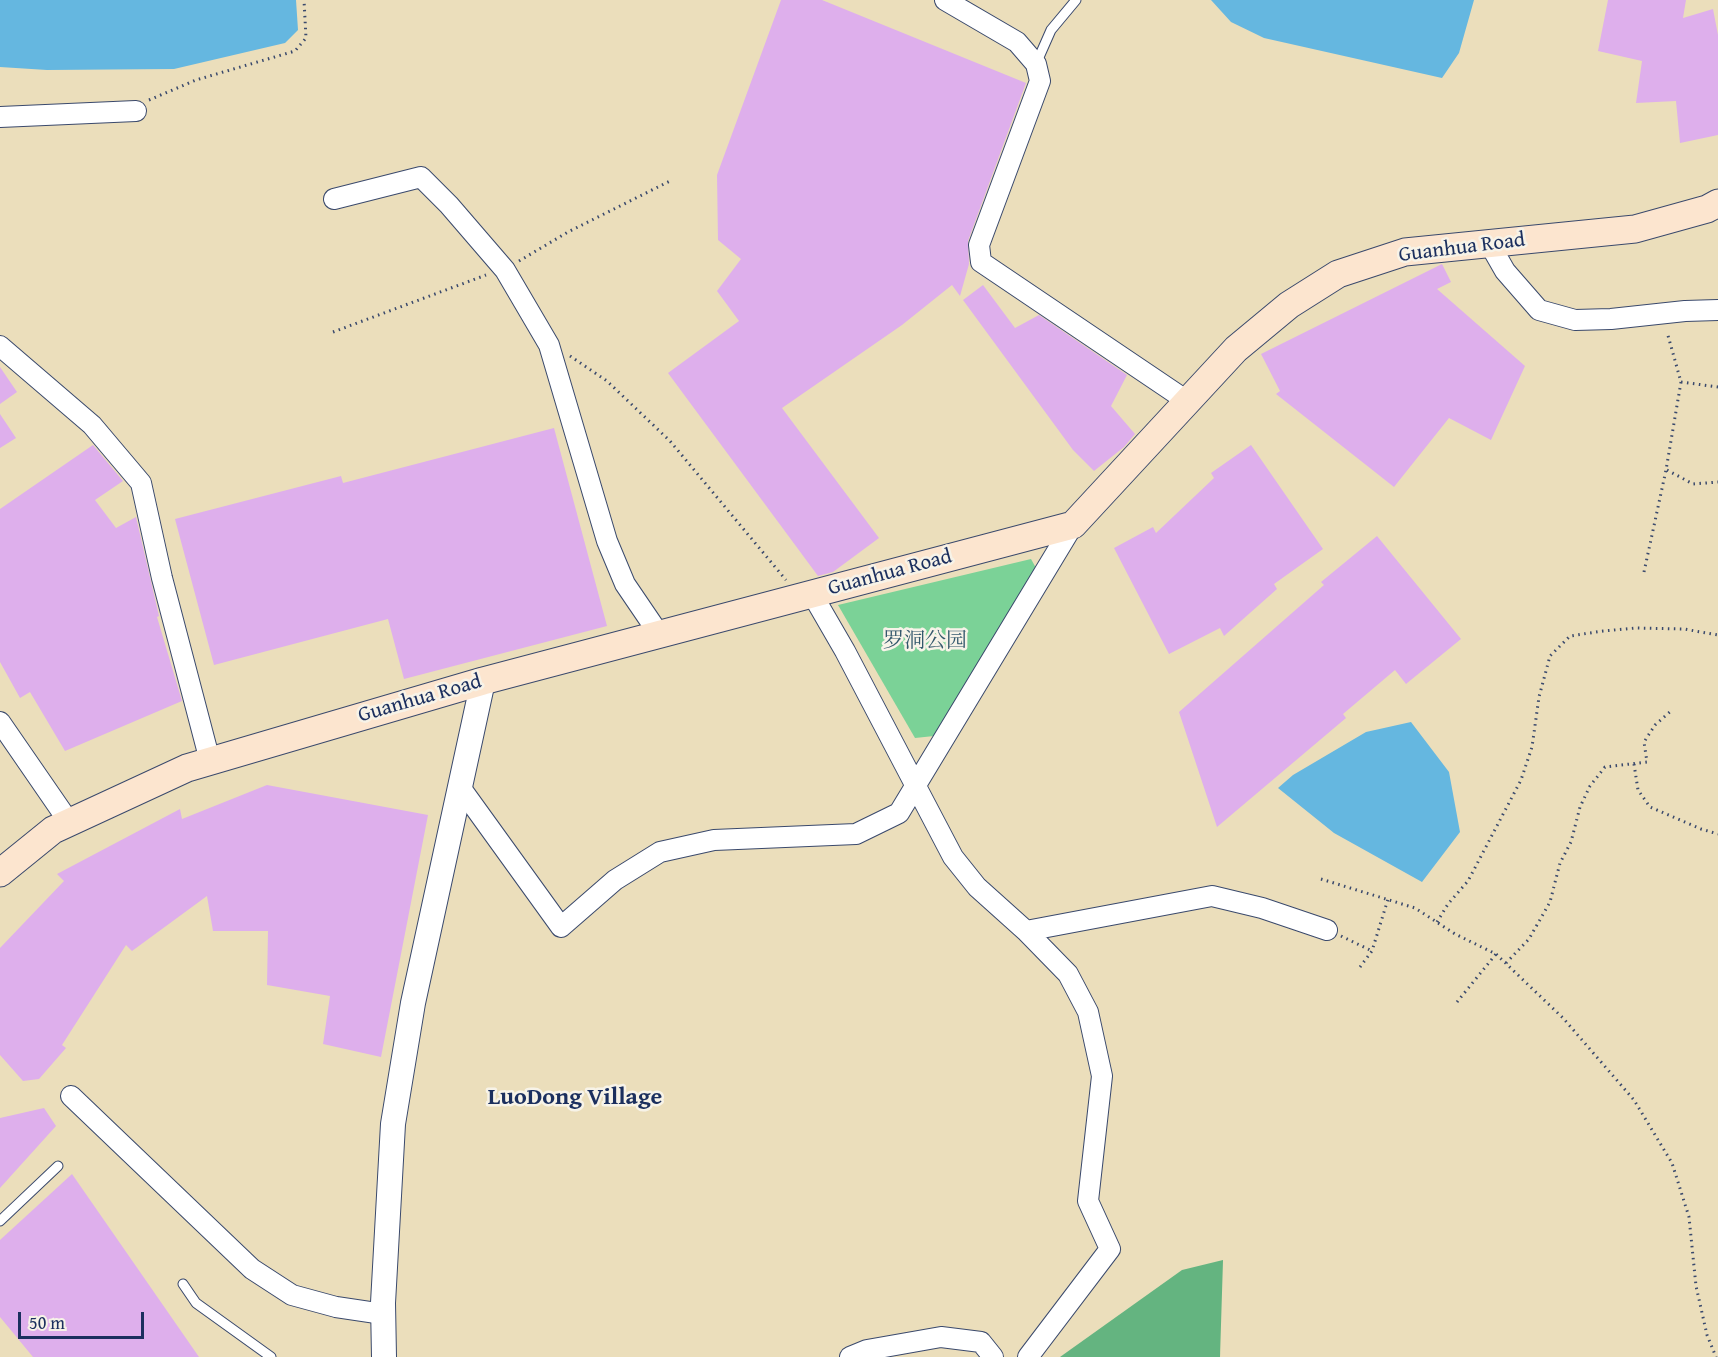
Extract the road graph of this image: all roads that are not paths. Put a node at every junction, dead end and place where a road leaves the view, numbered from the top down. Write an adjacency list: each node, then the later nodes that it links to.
1 (945, 0): 3 (street)
2 (1076, 0): 3 (lane)
3 (1036, 64): 11 (street)
4 (129, 111): 5 (street)
5 (0, 117)
6 (334, 199): 14 (street)
7 (1718, 203): 8 (main road, Guanhua Road)
8 (1489, 243): 9 (street); 11 (main road, Guanhua Road)
9 (1718, 310)
10 (0, 346): 17 (street)
11 (1187, 400): 12 (main road, Guanhua Road)
12 (1073, 525): 13 (main road, Guanhua Road); 18 (street)
13 (806, 595): 14 (main road, Guanhua Road); 18 (street)
14 (659, 634): 15 (main road, Guanhua Road)
15 (483, 681): 17 (main road, Guanhua Road); 19 (street)
16 (0, 722): 20 (street)
17 (210, 761): 20 (main road, Guanhua Road)
18 (915, 786): 19 (street); 23 (street)
19 (460, 787): 28 (street)
20 (69, 822): 21 (main road, Guanhua Road)
21 (0, 873)
22 (1327, 930): 23 (street)
23 (1026, 931): 33 (street)
24 (71, 1096): 28 (street)
25 (58, 1166): 26 (lane)
26 (0, 1221)
27 (183, 1284): 29 (lane)
28 (383, 1314): 30 (street)
29 (271, 1357)
30 (384, 1357)
31 (850, 1357): 32 (street)
32 (993, 1357)
33 (1028, 1357)

